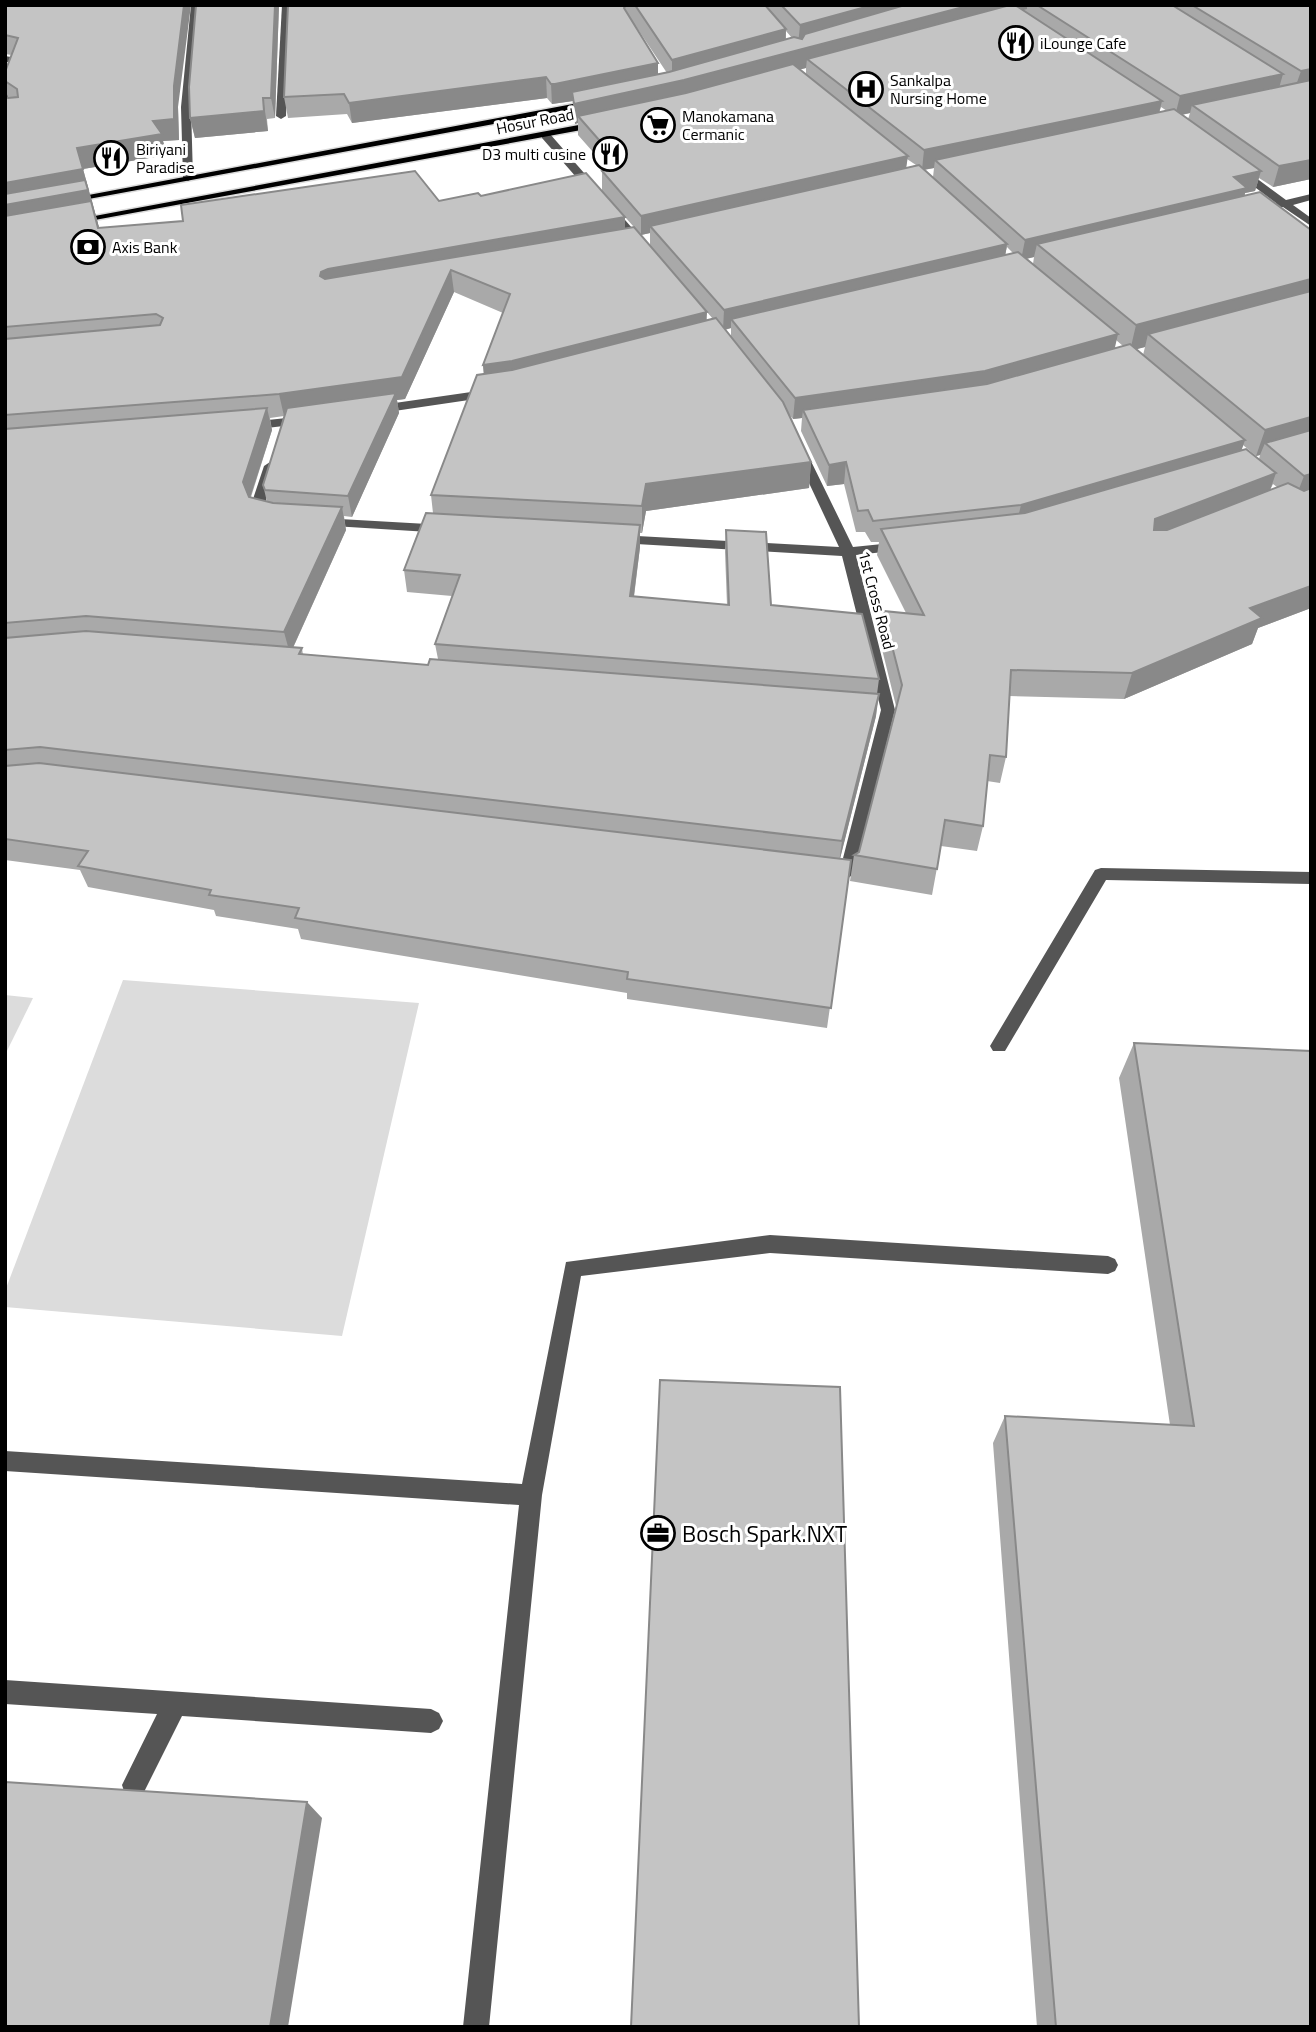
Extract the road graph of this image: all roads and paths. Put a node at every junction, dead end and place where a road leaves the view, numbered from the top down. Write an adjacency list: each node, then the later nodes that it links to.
1 (195, 5): 10 (street)
2 (286, 5): 6 (street)
3 (5, 60): 4 (street)
4 (5, 96)
5 (603, 101): 10 (main road, Hosur Road)
6 (281, 116)
7 (609, 122): 8 (main road, Hosur Road)
8 (546, 136): 15 (main road, Hosur Road); 18 (street)
9 (1228, 163): 13 (street)
10 (188, 178): 12 (main road, Hosur Road)
11 (1311, 197): 13 (street)
12 (58, 202)
13 (1284, 204): 14 (street); 16 (street)
14 (1244, 213)
15 (60, 223)
16 (1311, 223)
17 (652, 239): 18 (street)
18 (639, 242): 19 (street); 20 (street)
19 (625, 244)
20 (648, 252)
21 (501, 392): 22 (street)
22 (365, 411)
23 (324, 417): 24 (street)
24 (242, 426)
25 (795, 439): 32 (street, 1st Cross Road)
26 (273, 458): 27 (street)
27 (278, 519)
28 (306, 521): 29 (street)
29 (458, 530)
30 (597, 538): 32 (street)
31 (920, 545): 32 (street)
32 (848, 552): 33 (street, 1st Cross Road)
33 (820, 870)
34 (1311, 878): 35 (street)
35 (999, 1046)
36 (1108, 1265): 38 (street)
37 (5, 1461): 38 (street)
38 (531, 1495): 43 (street)
39 (5, 1692): 40 (street)
40 (175, 1703): 41 (street); 42 (street)
41 (430, 1721)
42 (134, 1785)
43 (476, 2027)

